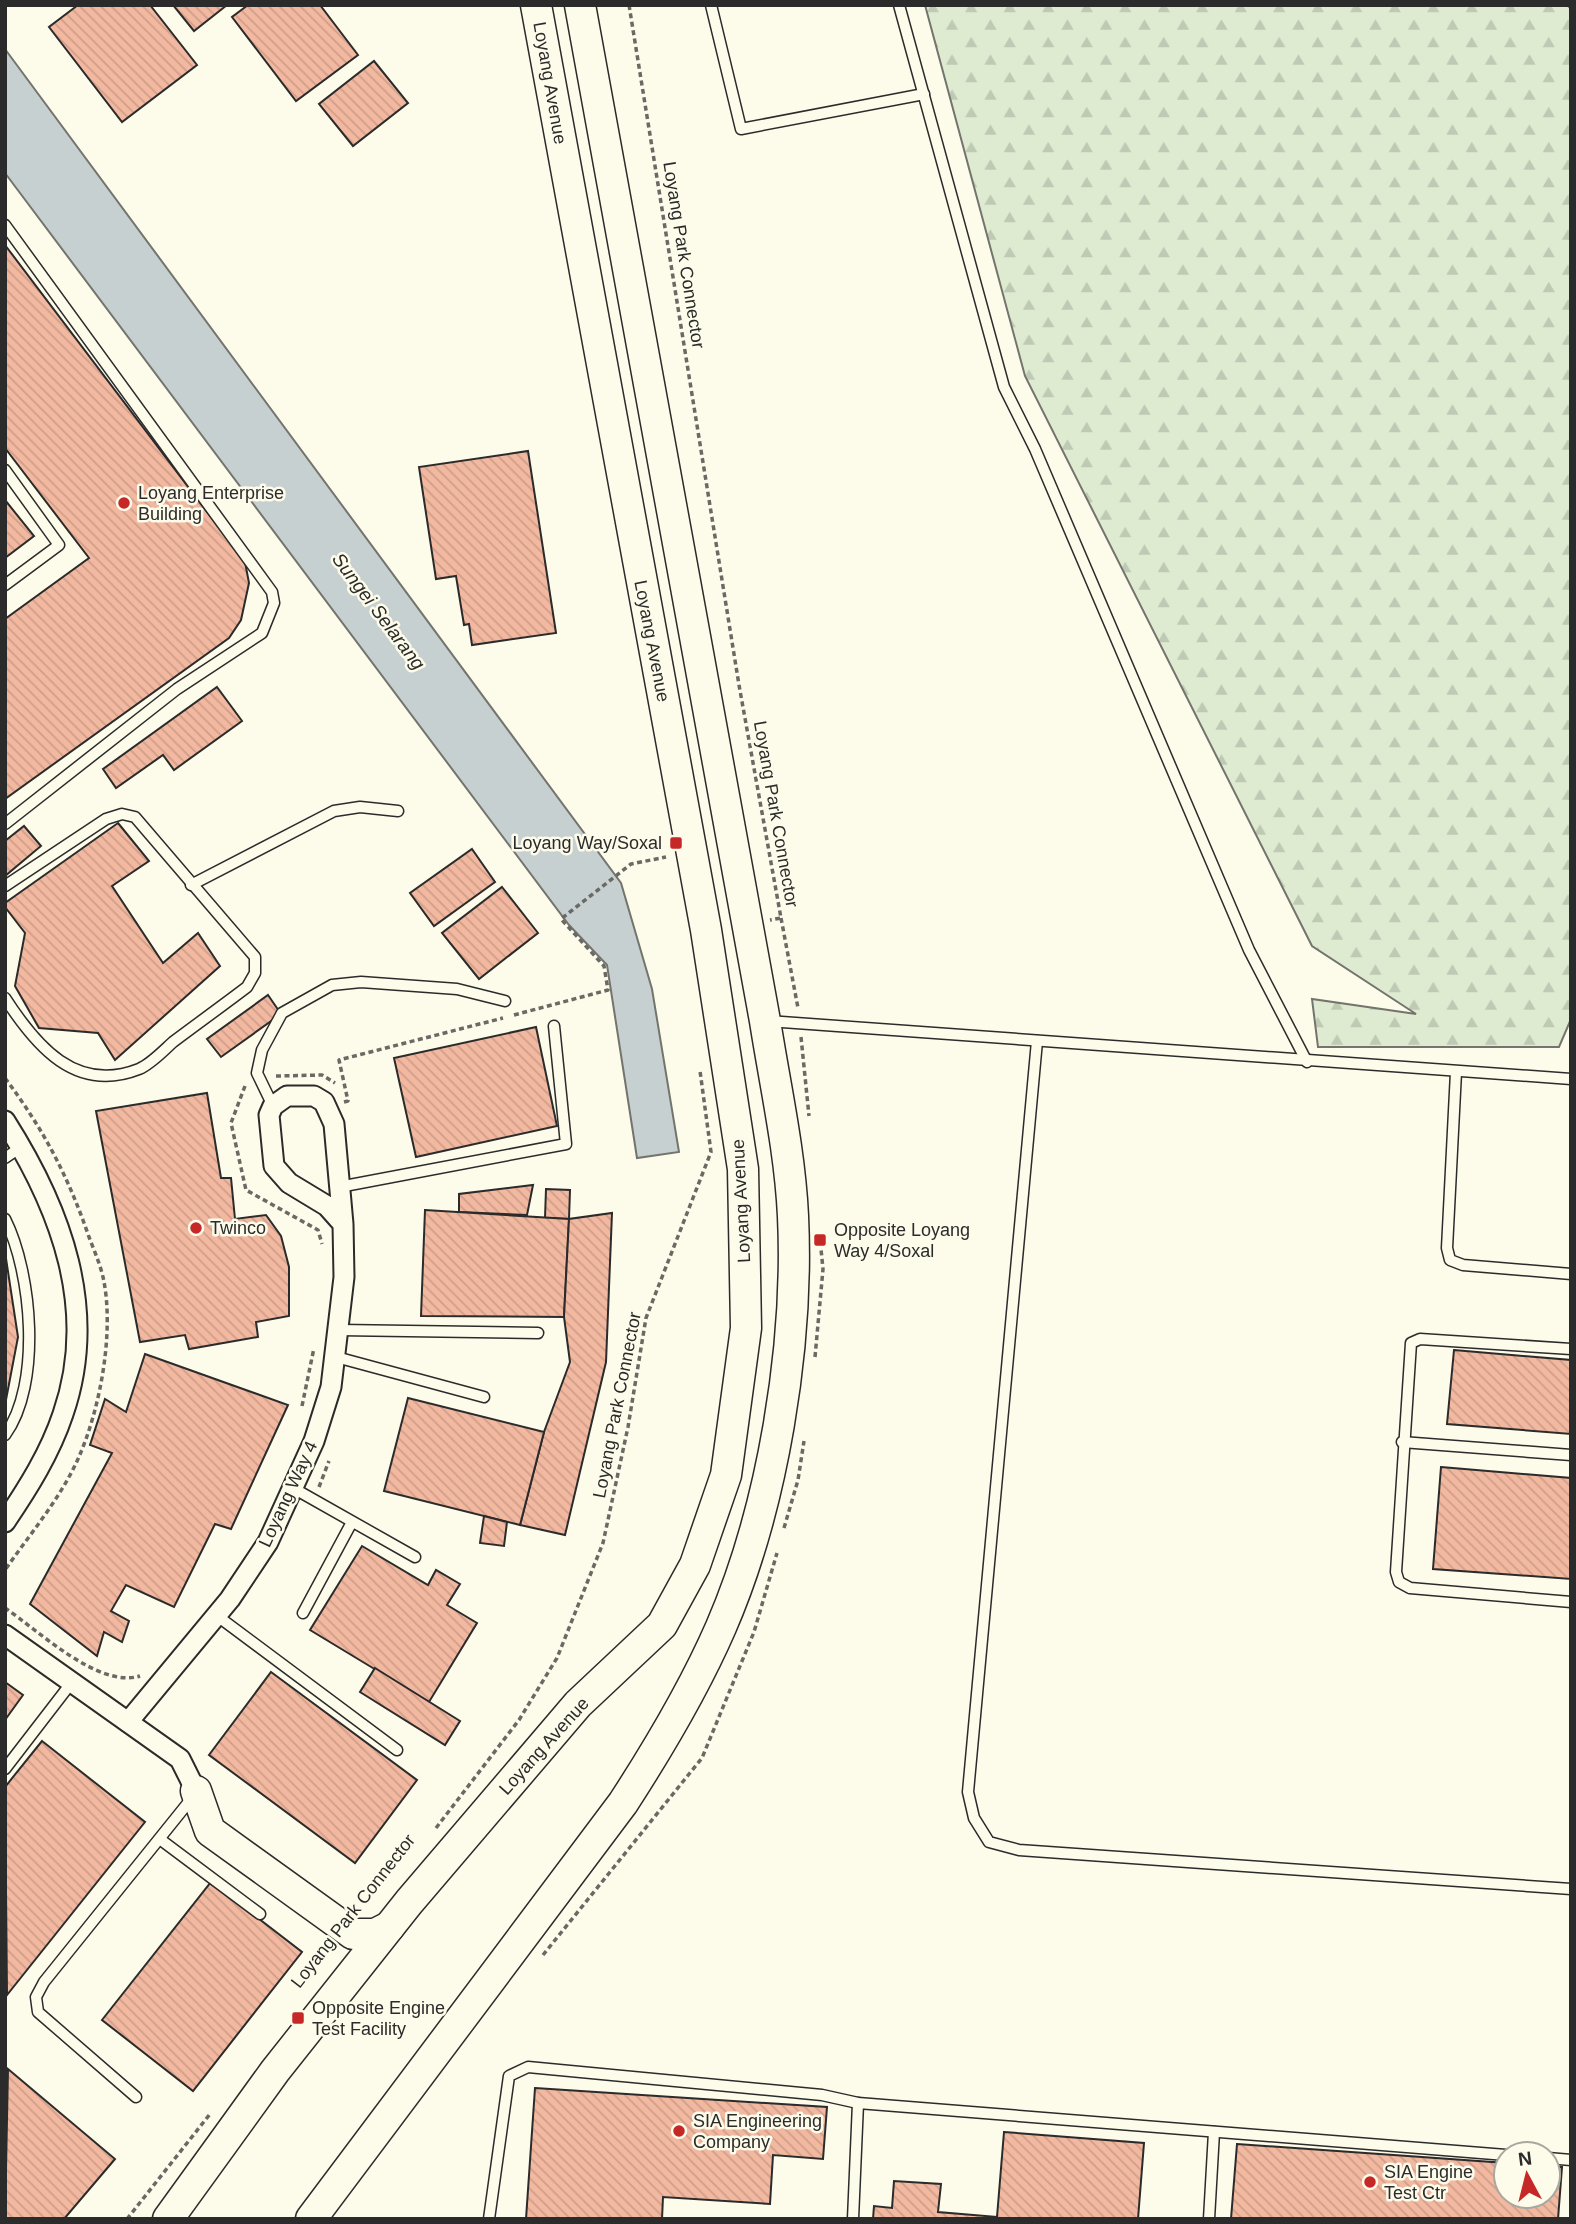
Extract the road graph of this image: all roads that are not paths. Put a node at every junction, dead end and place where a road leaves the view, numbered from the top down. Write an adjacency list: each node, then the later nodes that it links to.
1 (536, 5): 52 (main road, Loyang Avenue)
2 (580, 5): 15 (main road)
3 (711, 5): 5 (lane)
4 (899, 5): 5 (lane)
5 (924, 94): 18 (lane)
6 (5, 225): 10 (lane)
7 (5, 470): 8 (lane)
8 (5, 585)
9 (398, 811): 11 (lane)
10 (5, 824)
11 (191, 885): 12 (lane); 13 (lane)
12 (5, 886)
13 (5, 998)
14 (505, 1001): 21 (lane)
15 (765, 1021): 17 (lane); 58 (main road)
16 (554, 1026): 24 (lane)
17 (1037, 1041): 18 (lane); 50 (lane)
18 (1307, 1062): 19 (lane)
19 (1457, 1072): 20 (lane); 27 (lane)
20 (1571, 1079)
21 (273, 1106): 24 (street, Loyang Way 4); 26 (street)
22 (5, 1121): 23 (street)
23 (13, 1152): 37 (street)
24 (340, 1187): 26 (street, Loyang Way 4)
25 (5, 1219): 33 (lane)
26 (343, 1224): 28 (street, Loyang Way 4)
27 (1571, 1274)
28 (339, 1330): 29 (lane); 31 (street, Loyang Way 4)
29 (538, 1333)
30 (1571, 1349): 34 (lane)
31 (336, 1357): 32 (lane); 36 (street, Loyang Way 4)
32 (484, 1397)
33 (5, 1436)
34 (1402, 1442): 35 (lane); 40 (lane)
35 (1571, 1455)
36 (293, 1488): 38 (lane); 42 (street, Loyang Way 4)
37 (5, 1522)
38 (352, 1522): 39 (lane); 41 (lane)
39 (415, 1557)
40 (1571, 1602)
41 (303, 1613)
42 (216, 1615): 45 (street, Loyang Way 4); 46 (lane)
43 (5, 1635): 44 (street)
44 (72, 1682): 45 (street); 47 (lane)
45 (128, 1722): 48 (street)
46 (397, 1750)
47 (5, 1769)
48 (196, 1791): 49 (lane); 52 (main road)
49 (162, 1840): 51 (lane); 53 (lane)
50 (1571, 1889)
51 (260, 1914)
52 (389, 1927): 57 (main road, Loyang Avenue)
53 (136, 2097)
54 (858, 2104): 55 (lane); 59 (lane); 60 (lane)
55 (1214, 2132): 56 (lane); 61 (lane)
56 (1492, 2154)
57 (168, 2219)
58 (311, 2219)
59 (489, 2219)
60 (853, 2219)
61 (1209, 2219)

